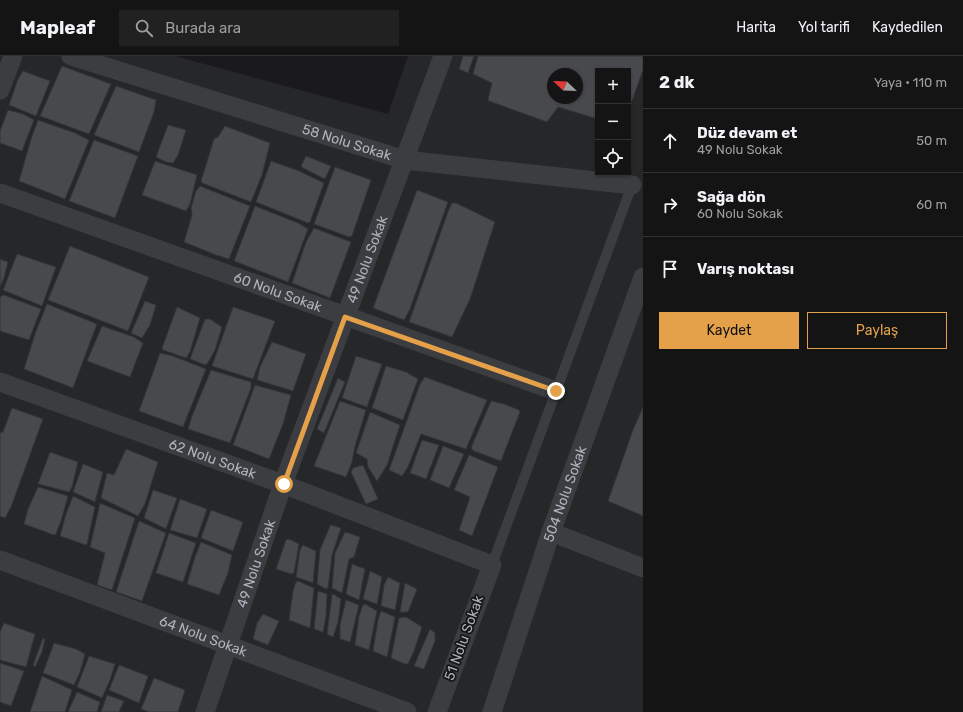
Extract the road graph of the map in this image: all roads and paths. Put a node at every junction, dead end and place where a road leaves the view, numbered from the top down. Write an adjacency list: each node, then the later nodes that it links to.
1 (13, 56): 4 (street)
2 (71, 56): 5 (street, 58 Nolu Sokak)
3 (443, 56): 5 (street, 49 Nolu Sokak)
4 (0, 90)
5 (405, 160): 6 (street, 58 Nolu Sokak); 9 (street, 49 Nolu Sokak)
6 (632, 185): 11 (lane)
7 (0, 193): 9 (street, 60 Nolu Sokak)
8 (643, 277): 13 (street, 504 Nolu Sokak)
9 (345, 317): 11 (street, 60 Nolu Sokak); 12 (street, 49 Nolu Sokak)
10 (0, 382): 12 (street, 62 Nolu Sokak)
11 (556, 391): 15 (lane)
12 (284, 484): 15 (street, 62 Nolu Sokak); 17 (street, 49 Nolu Sokak)
13 (551, 532): 16 (street); 21 (street, 504 Nolu Sokak)
14 (0, 560): 17 (street, 64 Nolu Sokak)
15 (492, 565): 20 (street, 51 Nolu Sokak)
16 (643, 568)
17 (228, 646): 18 (street, 49 Nolu Sokak); 19 (street, 64 Nolu Sokak)
18 (205, 712)
19 (407, 712)
20 (437, 712)
21 (492, 712)

